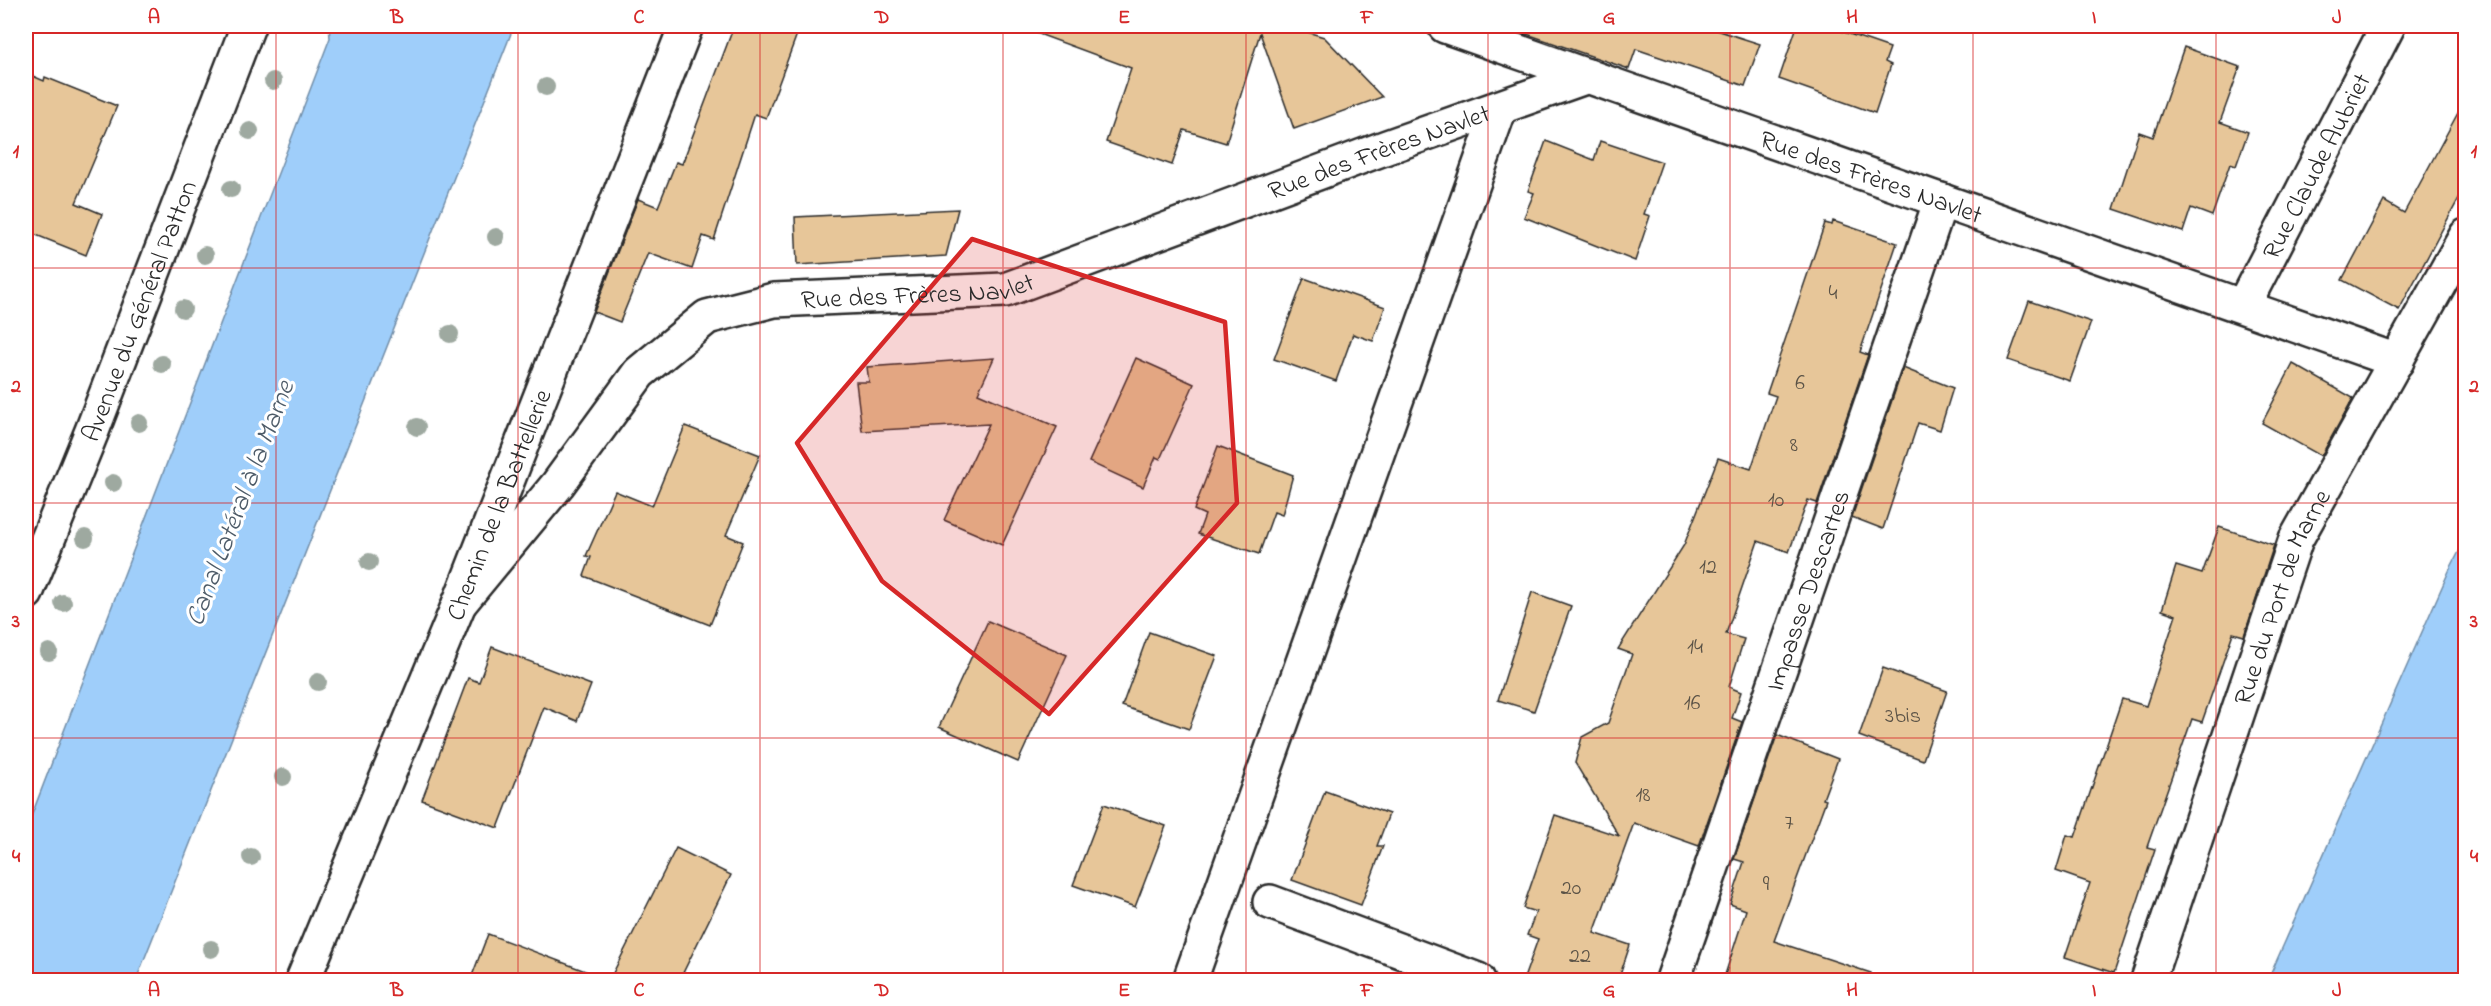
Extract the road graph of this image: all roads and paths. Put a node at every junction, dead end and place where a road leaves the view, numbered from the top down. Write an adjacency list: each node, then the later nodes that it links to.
1 (248, 26): 11 (street, Avenue du Général Patton)
2 (686, 26): 12 (street, Chemin de la Battellerie)
3 (1445, 26): 5 (street)
4 (2388, 26): 9 (street, Rue Claude Aubriet)
5 (1588, 76): 6 (street, Rue des Frères Navlet); 7 (street, Rue des Frères Navlet)
6 (1500, 108): 12 (street, Rue des Frères Navlet); 15 (street)
7 (1941, 200): 9 (street, Rue des Frères Navlet); 17 (street, Impasse Descartes)
8 (2466, 236): 10 (street, Rue du Port de Marne)
9 (2243, 306): 10 (street, Rue des Frères Navlet)
10 (2397, 361): 18 (street, Rue du Port de Marne)
11 (26, 593)
12 (459, 604): 14 (street, Chemin de la Battellerie)
13 (1270, 902): 16 (street)
14 (303, 981)
15 (1190, 981)
16 (1478, 981)
17 (1673, 981)
18 (2148, 981)

